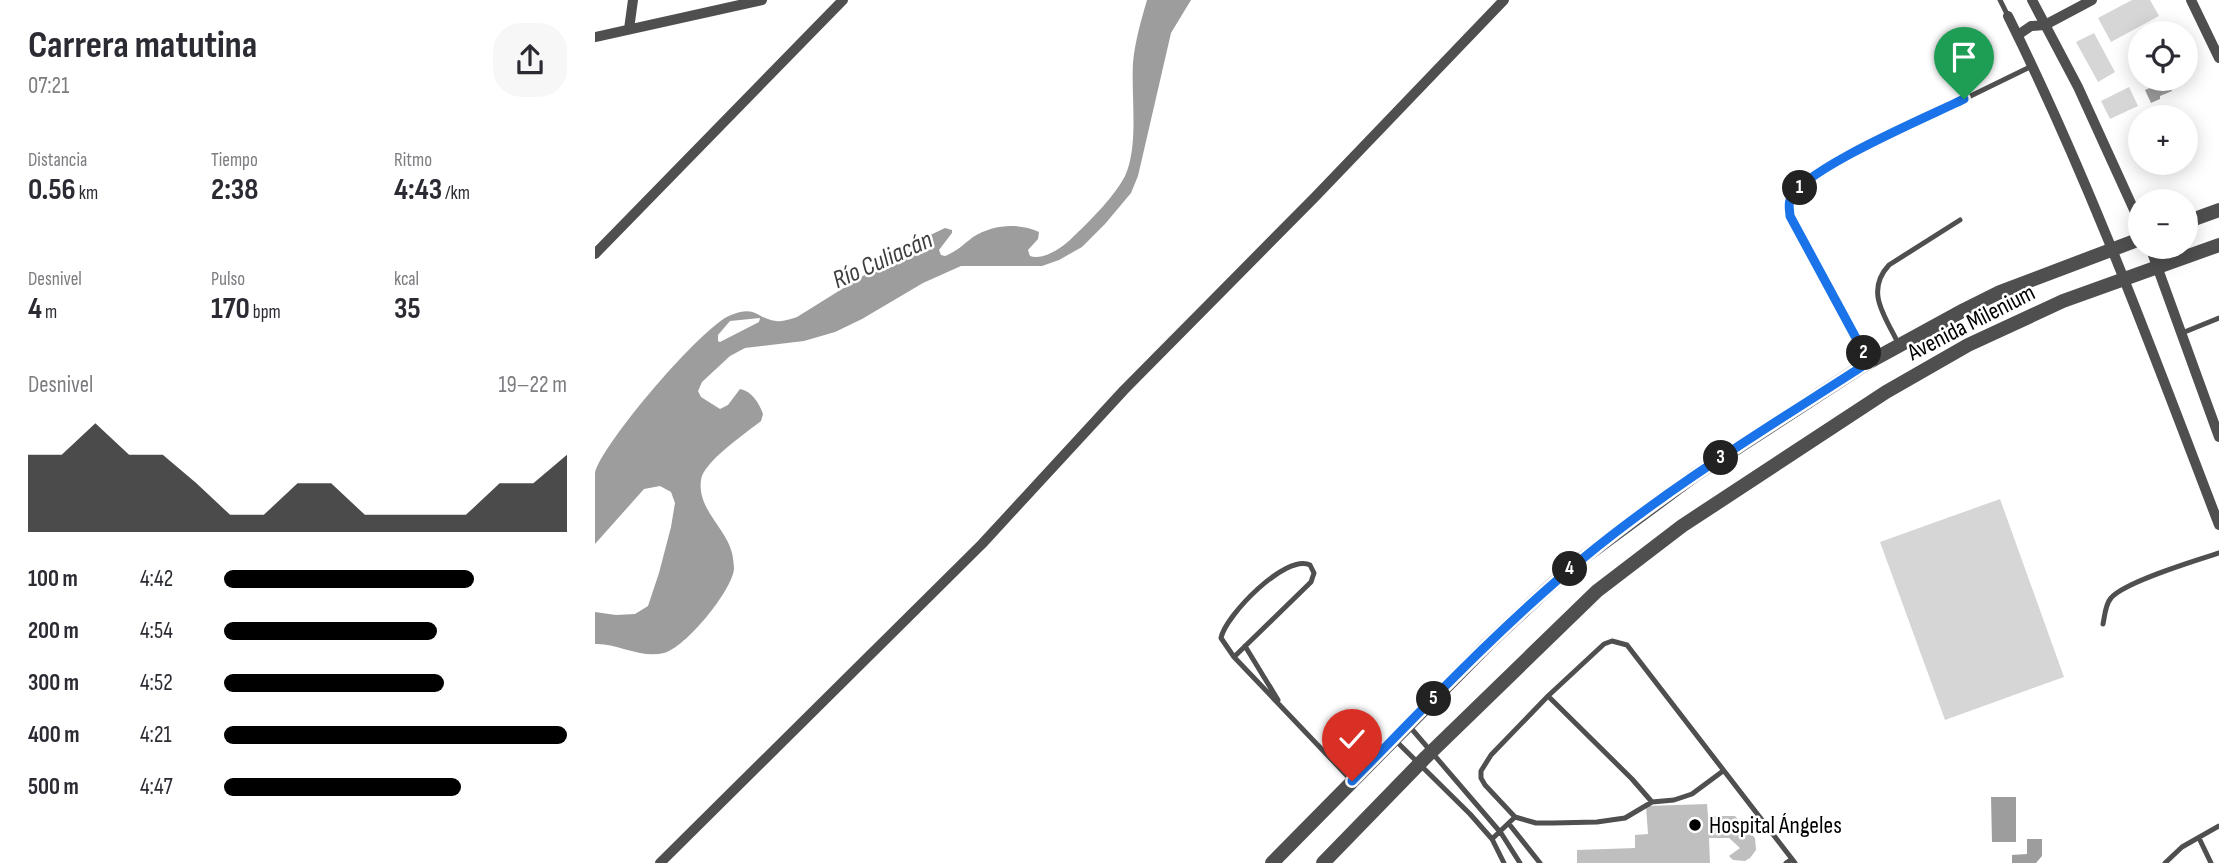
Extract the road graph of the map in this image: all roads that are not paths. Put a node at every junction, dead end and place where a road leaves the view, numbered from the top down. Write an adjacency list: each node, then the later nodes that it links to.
1 (633, 0): 13 (street)
2 (762, 0): 13 (street)
3 (843, 0): 25 (street)
4 (1504, 0): 55 (street)
5 (2000, 0): 10 (lane)
6 (2049, 0): 9 (street)
7 (2092, 0): 11 (street)
8 (2190, 0): 16 (street)
9 (2034, 3): 11 (street); 12 (street)
10 (2008, 16): 14 (street)
11 (2045, 25): 12 (street); 18 (street)
12 (2031, 26): 14 (street)
13 (629, 29): 15 (street)
14 (2018, 35): 17 (street)
15 (595, 37)
16 (2219, 58)
17 (2032, 66): 24 (street); 32 (lane)
18 (2128, 197)
19 (2219, 210): 20 (street)
20 (2198, 218)
21 (1960, 220): 31 (lane)
22 (2128, 243): 24 (street, Avenida Milenium)
23 (2219, 244): 27 (street, Avenida Milenium)
24 (2113, 248): 28 (street); 31 (street, Avenida Milenium)
25 (595, 254)
26 (2155, 259): 27 (street)
27 (2158, 267): 28 (street, Avenida Milenium); 30 (street)
28 (2125, 278): 34 (street); 43 (street, Avenida Milenium)
29 (2219, 318): 30 (lane)
30 (2182, 332): 33 (street)
31 (1899, 345): 32 (street, Avenida Milenium)
32 (1869, 362): 41 (street, Avenida Milenium)
33 (2219, 437)
34 (2219, 525)
35 (2219, 553): 36 (lane)
36 (2103, 624)
37 (1245, 646): 38 (lane); 38 (lane); 40 (lane)
38 (1234, 657): 40 (lane)
39 (1548, 696): 45 (lane); 47 (lane); 48 (lane)
40 (1284, 710): 46 (lane)
41 (1409, 725): 42 (street, Avenida Milenium); 43 (lane)
42 (1394, 738): 44 (lane); 46 (street, Avenida Milenium)
43 (1432, 751): 44 (street, Avenida Milenium); 51 (lane)
44 (1420, 764): 53 (lane); 57 (street, Avenida Milenium)
45 (1723, 771): 47 (lane); 54 (lane)
46 (1352, 781): 56 (street, Avenida Milenium)
47 (1652, 802): 48 (lane)
48 (1515, 817): 49 (lane)
49 (1509, 824): 51 (lane); 60 (lane)
50 (2219, 826): 52 (lane)
51 (1501, 833): 53 (lane); 59 (lane)
52 (2199, 838): 61 (lane); 62 (lane)
53 (1492, 839): 58 (lane)
54 (1791, 862)
55 (660, 863)
56 (1272, 863)
57 (1323, 863)
58 (1504, 863)
59 (1520, 863)
60 (1540, 863)
61 (2165, 863)
62 (2211, 863)

